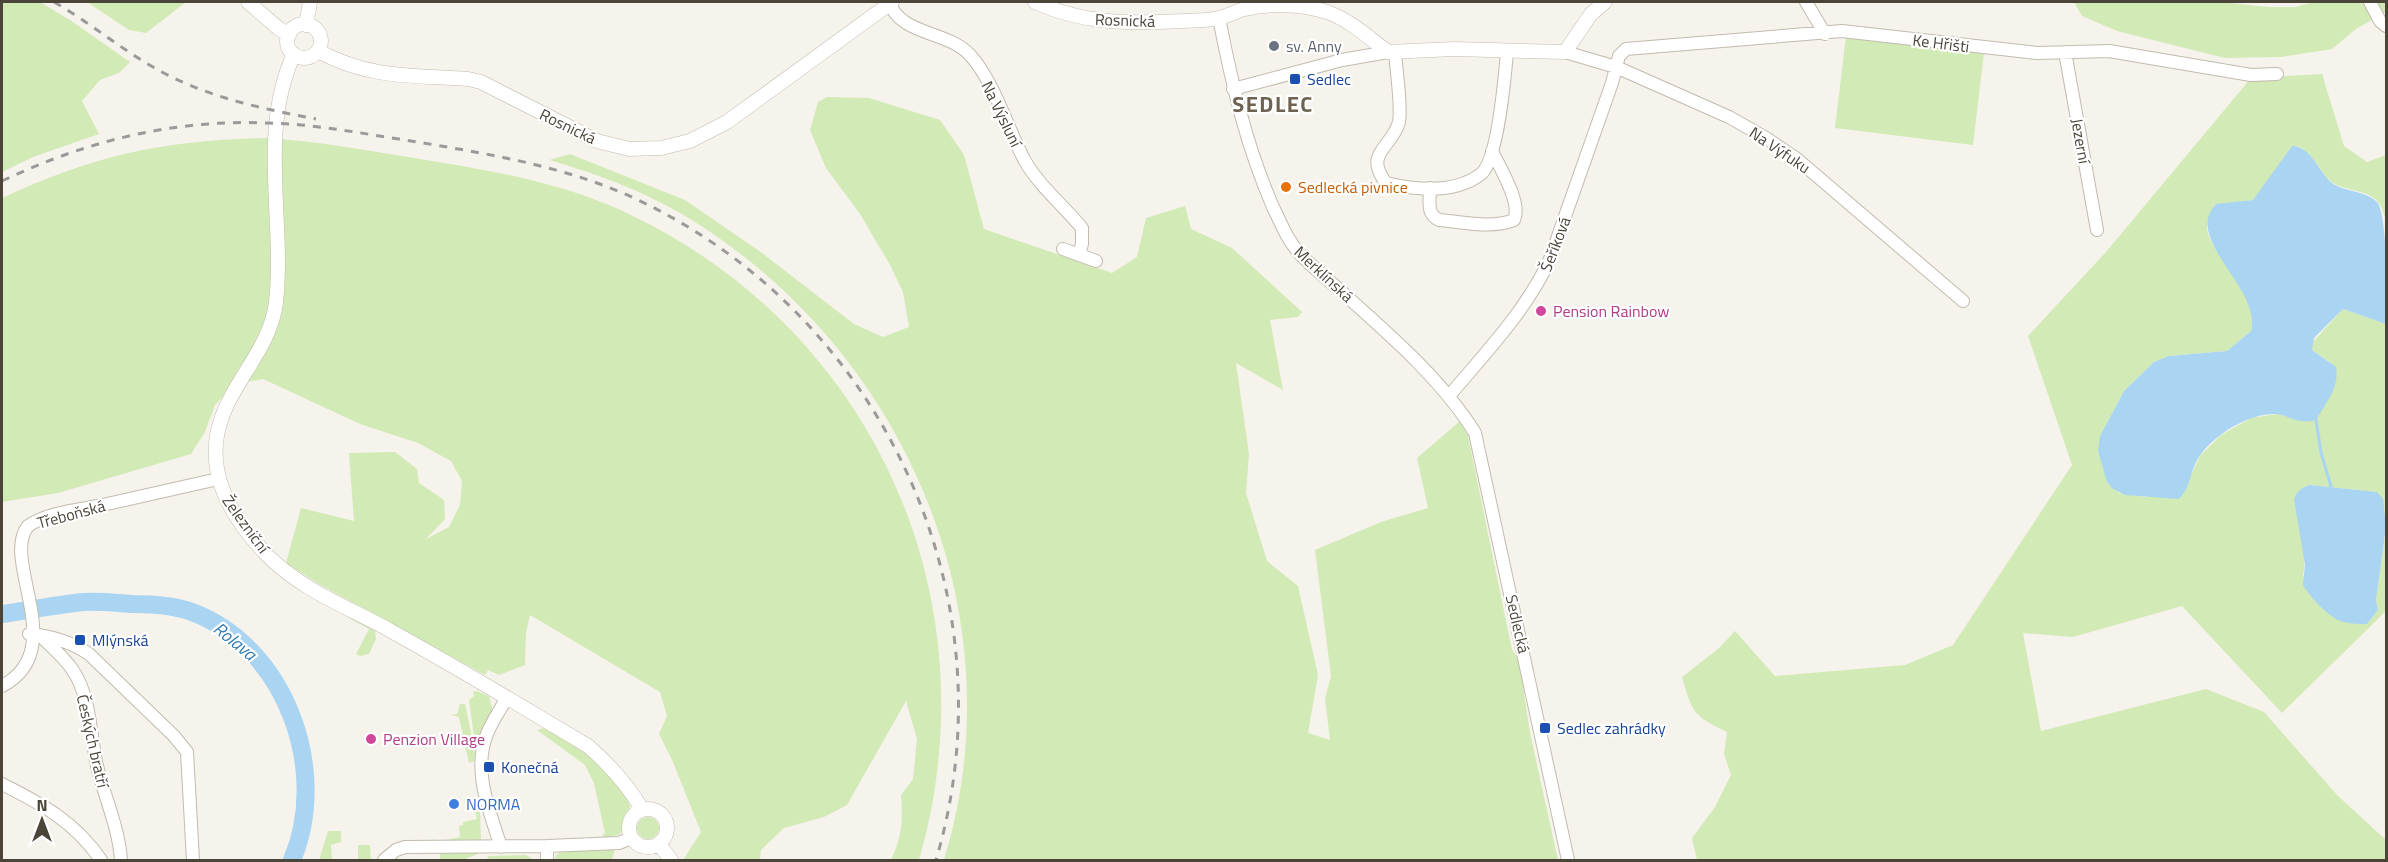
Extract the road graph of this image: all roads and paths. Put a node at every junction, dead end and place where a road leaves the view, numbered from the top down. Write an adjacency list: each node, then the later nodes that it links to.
1 (248, 2): 12 (street)
2 (310, 2): 9 (street)
3 (890, 2): 13 (street, Rosnická); 26 (street, Na Výsluní)
4 (1605, 2): 16 (street)
5 (1806, 2): 11 (street)
6 (2370, 2): 10 (street)
7 (1042, 3): 8 (street, Rosnická)
8 (1219, 18): 14 (street); 21 (street, Merklínská)
9 (306, 25): 12 (street); 13 (street)
10 (2386, 26)
11 (1825, 34): 17 (street, Ke Hřišti); 19 (street, Ke Hřišti)
12 (289, 35): 18 (street)
13 (318, 51): 18 (street)
14 (1391, 52): 15 (street); 21 (street); 23 (street)
15 (1507, 52): 16 (street); 22 (street)
16 (1565, 52): 19 (street, Na Výfuku)
17 (2065, 52): 20 (street, Ke Hřišti); 24 (street, Jezerní)
18 (294, 54): 30 (street, Železniční)
19 (1616, 67): 28 (street, Na Výfuku); 29 (street, Šeříková)
20 (2277, 74)
21 (1233, 89): 29 (street, Merklínská)
22 (1492, 151): 23 (street); 23 (street)
23 (1430, 188)
24 (2097, 230)
25 (1063, 249): 26 (street)
26 (1079, 255): 27 (street)
27 (1096, 261)
28 (1964, 301)
29 (1449, 396): 46 (street, Sedlecká)
30 (218, 478): 31 (street, Třeboňská); 33 (street, Železniční)
31 (31, 631): 32 (street, Třeboňská); 41 (street, Českých bratří); 42 (street)
32 (2, 686)
33 (507, 697): 35 (street, Železniční); 39 (street)
34 (2, 784): 40 (street)
35 (642, 810): 36 (street); 37 (street)
36 (631, 838): 37 (street); 38 (street)
37 (659, 844): 45 (street)
38 (547, 846): 39 (street); 44 (street)
39 (501, 848): 43 (street)
40 (101, 861)
41 (121, 861)
42 (193, 861)
43 (384, 861)
44 (547, 861)
45 (671, 861)
46 (1568, 861)

